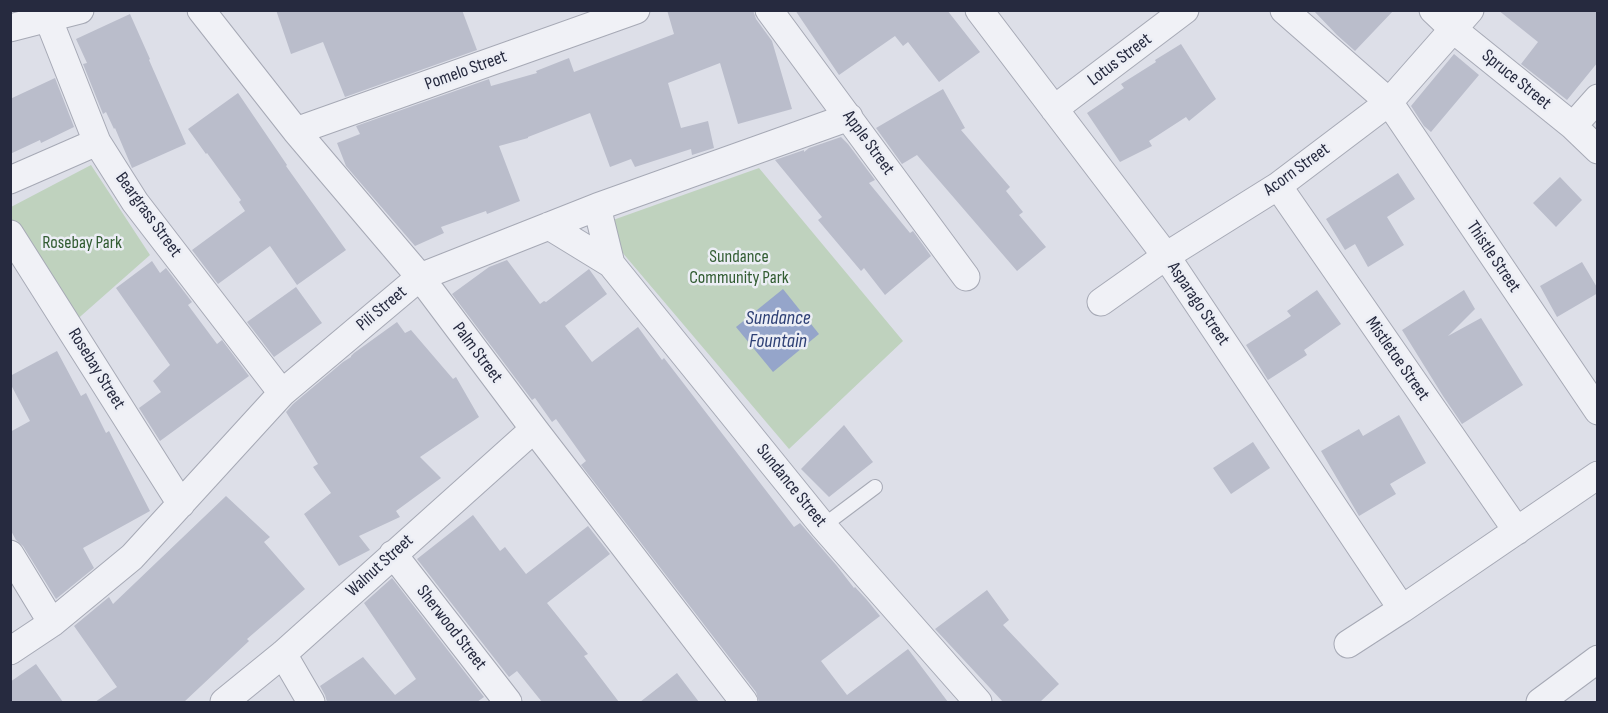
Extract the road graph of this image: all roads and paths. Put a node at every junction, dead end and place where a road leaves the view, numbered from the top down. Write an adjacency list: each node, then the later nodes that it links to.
1 (80, 10): 9 (street)
2 (201, 10): 17 (street, Palm Street)
3 (636, 10): 17 (street, Pomelo Street)
4 (769, 10): 15 (street, Apple Street)
5 (979, 10): 14 (street, Asparago Street)
6 (1185, 10): 14 (street, Lotus Street)
7 (1284, 10): 13 (street)
8 (1433, 10): 10 (street, Spruce Street)
9 (48, 18): 11 (street); 18 (street, Beargrass Street)
10 (1462, 20): 13 (street, Acorn Street); 16 (street, Spruce Street)
11 (10, 28)
12 (1598, 98): 16 (street)
13 (1389, 102): 21 (street, Acorn Street); 31 (street, Thistle Street)
14 (1054, 109): 25 (street, Asparago Street)
15 (849, 117): 22 (street, Pili Street); 28 (street, Apple Street)
16 (1573, 126): 19 (street, Spruce Street)
17 (296, 131): 27 (street, Palm Street)
18 (97, 142): 20 (street); 30 (street, Beargrass Street)
19 (1598, 150)
20 (10, 180)
21 (1278, 186): 25 (street, Acorn Street); 37 (street, Mistletoe Street)
22 (597, 207): 23 (street, Pili Street); 26 (street)
23 (549, 226): 26 (street); 27 (street, Pili Street)
24 (10, 234): 35 (street, Rosebay Street)
25 (1166, 256): 29 (street, Acorn Street); 40 (street, Asparago Street)
26 (611, 264): 36 (street, Sundance Street)
27 (420, 277): 30 (street, Pili Street); 32 (street, Palm Street)
28 (966, 278)
29 (1101, 302)
30 (282, 393): 35 (street, Pili Street)
31 (1598, 411)
32 (534, 429): 39 (street, Walnut Street); 49 (street, Palm Street)
33 (1598, 475): 37 (street)
34 (875, 487): 36 (lane)
35 (181, 504): 41 (street, Pili Street)
36 (822, 526): 50 (street, Sundance Street)
37 (1517, 531): 40 (street)
38 (10, 554): 41 (street)
39 (393, 554): 44 (street, Walnut Street); 48 (street, Sherwood Street)
40 (1402, 609): 42 (street)
41 (52, 623): 43 (street, Pili Street)
42 (1348, 644)
43 (10, 651)
44 (283, 654): 46 (street, Walnut Street); 47 (street)
45 (1598, 659): 51 (street)
46 (224, 702)
47 (311, 702)
48 (508, 702)
49 (744, 702)
50 (978, 702)
51 (1540, 702)

